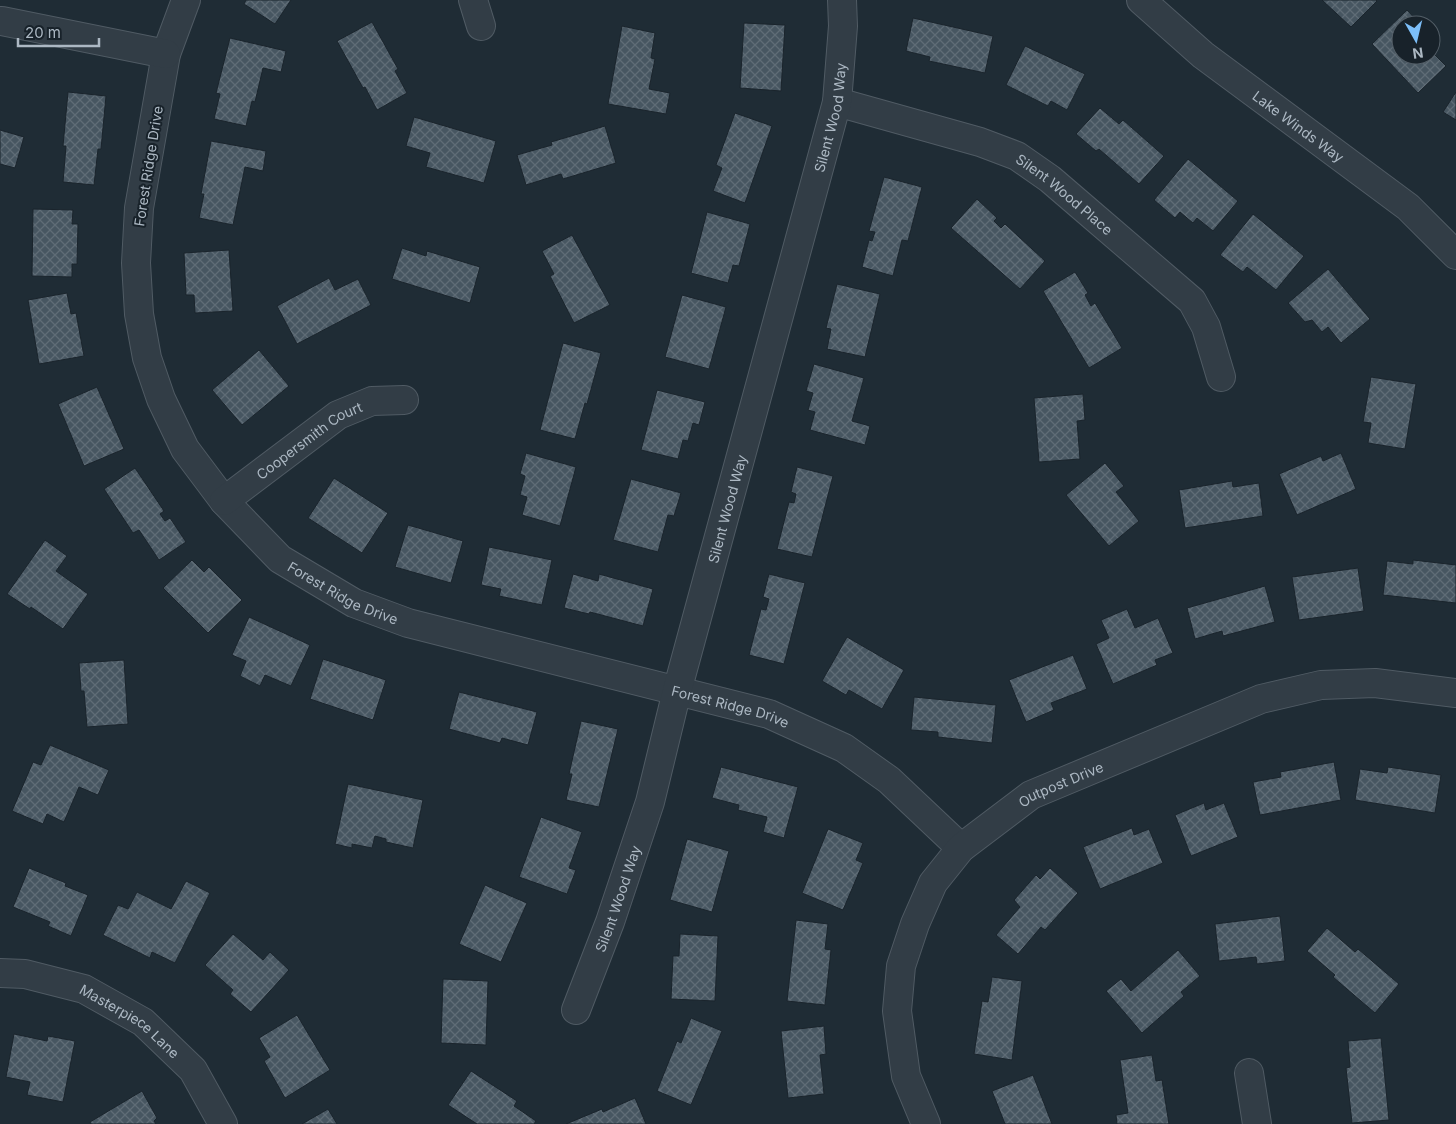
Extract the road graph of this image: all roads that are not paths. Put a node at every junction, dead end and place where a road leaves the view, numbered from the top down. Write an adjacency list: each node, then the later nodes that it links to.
1 (186, 0): 7 (street, Forest Ridge Drive)
2 (473, 0): 6 (street)
3 (842, 0): 8 (street, Silent Wood Way)
4 (1141, 0): 9 (street, Lake Winds Way)
5 (2, 21): 7 (street)
6 (481, 26)
7 (166, 54): 12 (street, Forest Ridge Drive)
8 (837, 102): 10 (street, Silent Wood Place); 13 (street, Silent Wood Way)
9 (1456, 255)
10 (1221, 377)
11 (404, 400): 12 (street, Coopersmith Court)
12 (224, 502): 13 (street, Forest Ridge Drive)
13 (677, 691): 15 (street, Forest Ridge Drive); 17 (street, Silent Wood Way)
14 (1456, 693): 15 (street, Outpost Drive)
15 (961, 848): 20 (street, Outpost Drive)
16 (0, 973): 19 (street, Masterpiece Lane)
17 (576, 1010)
18 (1249, 1073): 21 (street)
19 (223, 1124)
20 (926, 1124)
21 (1257, 1124)

